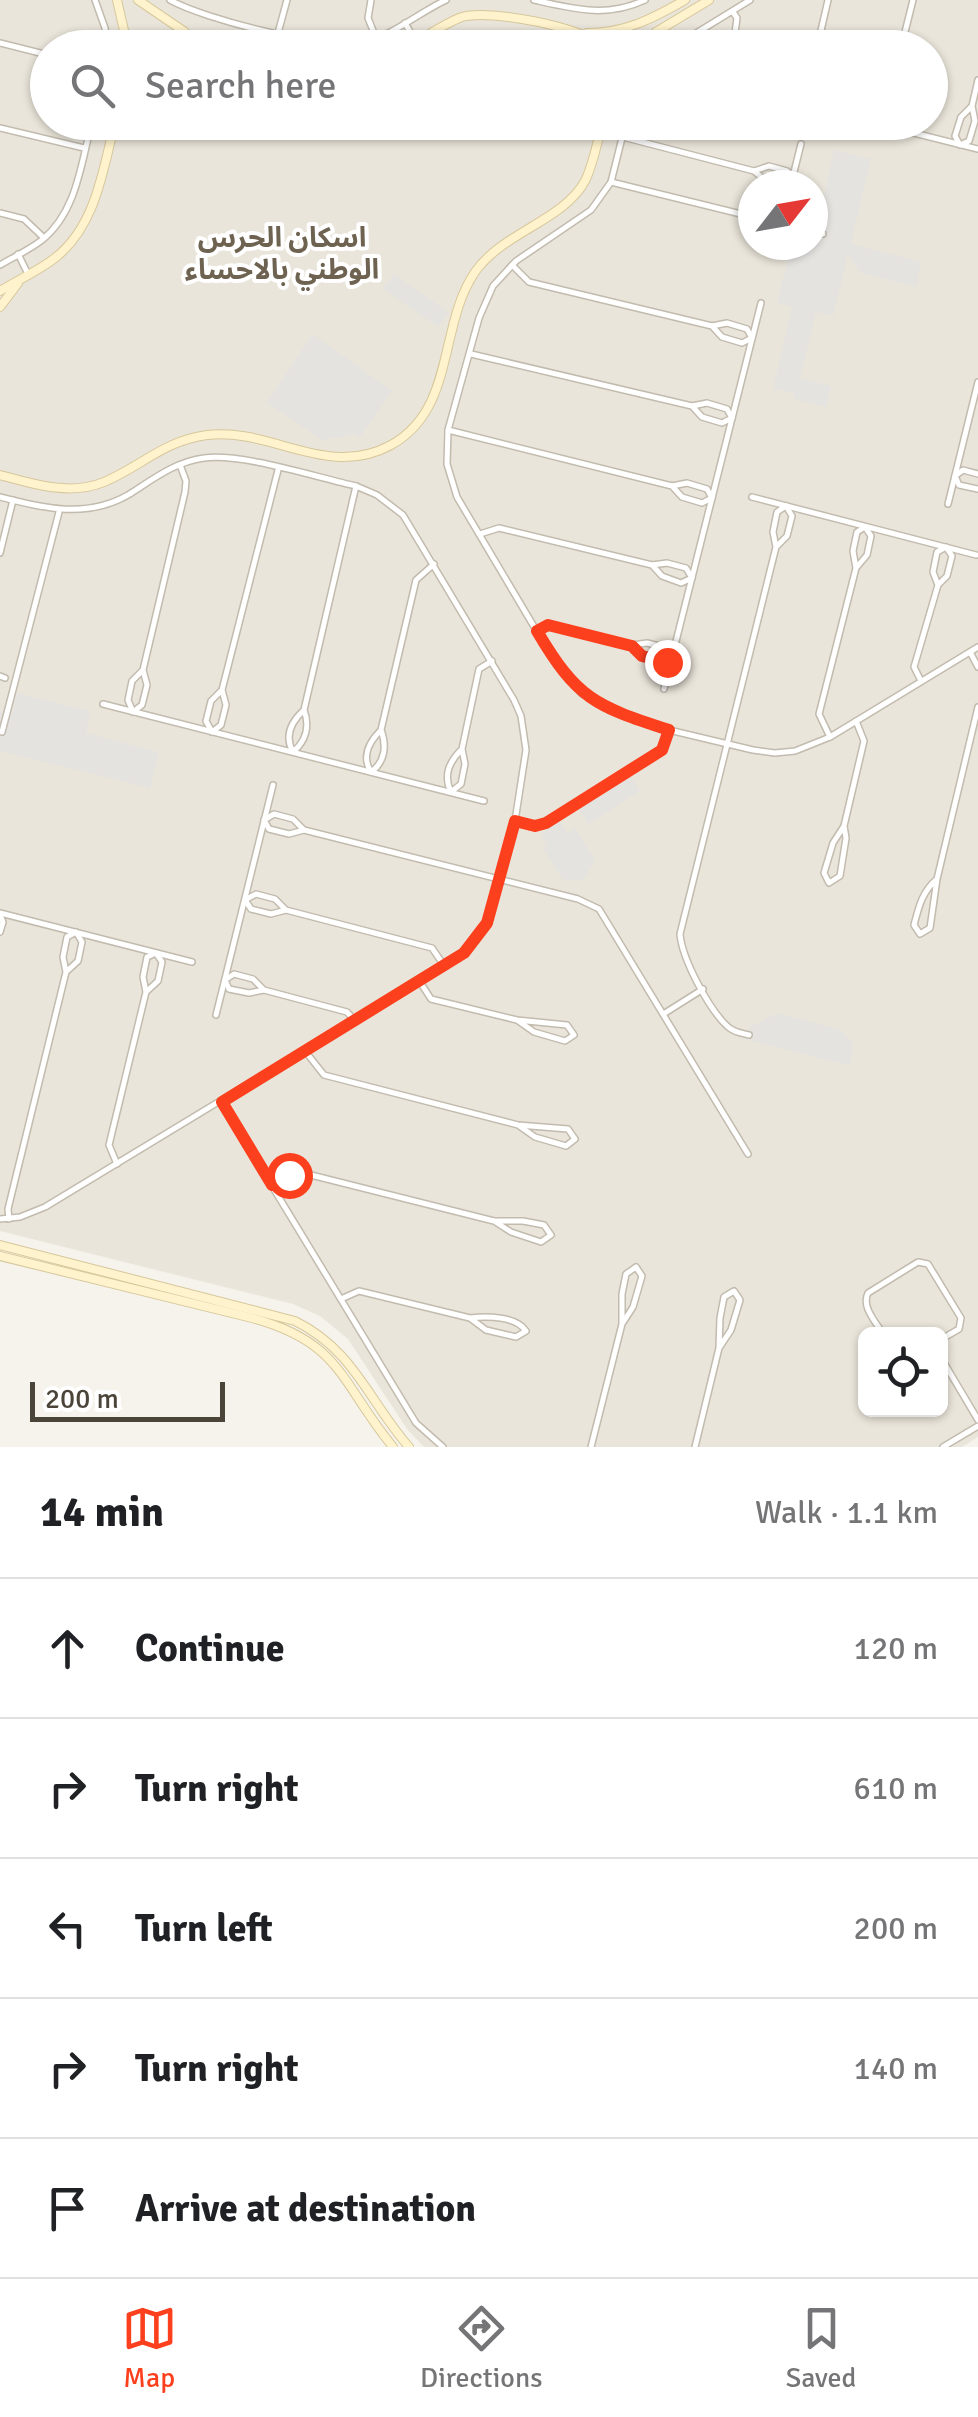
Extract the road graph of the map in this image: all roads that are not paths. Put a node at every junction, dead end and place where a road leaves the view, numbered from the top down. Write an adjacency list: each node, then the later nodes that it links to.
1 (95, 0): 19 (street)
2 (117, 0): 20 (main road)
3 (138, 0): 21 (main road)
4 (170, 0): 17 (street)
5 (201, 0): 17 (street)
6 (286, 0): 23 (street)
7 (371, 0): 24 (street)
8 (446, 0): 18 (street)
9 (539, 0): 10 (street)
10 (645, 0)
11 (685, 0): 29 (main road)
12 (709, 0): 30 (main road)
13 (750, 0): 16 (street)
14 (828, 0): 33 (street)
15 (913, 0): 34 (street)
16 (732, 11): 31 (street); 32 (street)
17 (198, 13): 22 (street)
18 (405, 23): 25 (street); 26 (street)
19 (103, 30)
20 (124, 30)
21 (183, 30)
22 (266, 30)
23 (279, 30)
24 (373, 30)
25 (391, 30)
26 (407, 30)
27 (437, 30): 28 (main road)
28 (564, 30)
29 (621, 30)
30 (659, 30)
31 (701, 30)
32 (735, 30)
33 (821, 30)
34 (906, 30)
35 (0, 43): 36 (street)
36 (30, 50)
37 (978, 80): 38 (street)
38 (972, 106): 49 (street); 49 (street)
39 (0, 128): 40 (street)
40 (30, 135)
41 (51, 140): 50 (street)
42 (87, 140): 50 (street)
43 (110, 140): 65 (main road)
44 (597, 140): 59 (main road)
45 (622, 140): 56 (street)
46 (635, 140): 52 (street)
47 (942, 140): 49 (street)
48 (801, 144): 55 (street)
49 (960, 145): 51 (street)
50 (85, 148): 60 (street)
51 (978, 149)
52 (750, 170)
53 (757, 170): 54 (street)
54 (783, 170)
55 (792, 170)
56 (610, 182): 58 (street); 61 (street)
57 (0, 212): 60 (street)
58 (738, 213)
59 (527, 228): 61 (street); 77 (main road)
60 (44, 238): 62 (street)
61 (540, 247): 63 (street)
62 (18, 254): 64 (street); 65 (street)
63 (512, 265): 69 (street); 71 (street)
64 (0, 266)
65 (24, 277): 66 (main road); 68 (main road)
66 (0, 291)
67 (760, 303): 70 (street)
68 (0, 307)
69 (712, 326): 70 (street); 70 (street)
70 (752, 338): 75 (street)
71 (471, 354): 74 (street); 76 (street)
72 (978, 382): 73 (street)
73 (977, 397): 82 (street)
74 (692, 406): 75 (street); 75 (street)
75 (732, 418): 88 (street)
76 (448, 430): 85 (street); 95 (street)
77 (140, 461): 81 (main road); 83 (street)
78 (180, 464): 79 (street); 83 (street); 112 (street)
79 (278, 469): 84 (street); 115 (street)
80 (978, 474): 82 (street)
81 (0, 475)
82 (955, 476): 86 (street); 91 (street)
83 (151, 480): 93 (street)
84 (356, 486): 100 (street); 118 (street)
85 (672, 486): 88 (street); 88 (street)
86 (978, 488)
87 (0, 497): 90 (street)
88 (712, 498): 103 (street)
89 (752, 498): 92 (street)
90 (13, 500): 93 (street); 98 (street)
91 (948, 504)
92 (786, 506): 94 (street); 96 (street); 96 (street)
93 (60, 511): 123 (street)
94 (865, 526): 97 (street); 102 (street); 102 (street)
95 (480, 534): 101 (street); 105 (street)
96 (776, 547): 126 (street)
97 (946, 548): 99 (street); 104 (street); 104 (street)
98 (0, 552)
99 (976, 555)
100 (434, 564): 110 (street); 121 (street)
101 (652, 565): 103 (street); 103 (street)
102 (856, 568): 125 (street)
103 (692, 578): 109 (street)
104 (938, 585): 113 (street)
105 (537, 631): 106 (street); 122 (street)
106 (632, 646): 109 (street); 109 (street)
107 (978, 647): 108 (street)
108 (970, 652): 111 (street); 113 (street)
109 (672, 658): 114 (street)
110 (492, 661): 127 (street); 134 (street)
111 (978, 667)
112 (143, 670): 119 (street); 119 (street)
113 (921, 681): 120 (street)
114 (664, 688)
115 (222, 690): 124 (street); 124 (street)
116 (102, 704): 119 (street)
117 (978, 708): 138 (street)
118 (304, 710): 128 (street); 128 (street)
119 (133, 712): 124 (street)
120 (856, 722): 125 (street); 135 (street)
121 (382, 730): 129 (street); 129 (street)
122 (669, 730): 126 (street); 134 (street)
123 (2, 732)
124 (212, 732): 128 (street)
125 (830, 736): 126 (street)
126 (727, 744): 150 (street)
127 (462, 749): 131 (street); 131 (street)
128 (293, 752): 129 (street)
129 (371, 772): 131 (street)
130 (273, 785): 133 (street)
131 (451, 792): 132 (street)
132 (484, 801)
133 (264, 820): 136 (street); 136 (street); 139 (street)
134 (515, 821): 137 (street)
135 (844, 826): 135 (street)
136 (304, 830): 137 (street)
137 (500, 879): 146 (street); 153 (street)
138 (937, 880): 138 (street)
139 (244, 900): 140 (street); 140 (street); 148 (street)
140 (286, 910): 146 (street)
141 (0, 914): 142 (street); 143 (street)
142 (0, 932)
143 (76, 932): 144 (street); 147 (street); 147 (street)
144 (156, 953): 145 (street); 152 (street); 152 (street)
145 (192, 962)
146 (445, 967): 149 (street)
147 (66, 972): 165 (street)
148 (225, 980): 151 (street); 151 (street); 154 (street)
149 (420, 982): 155 (street); 156 (street)
150 (703, 989): 153 (street); 157 (street)
151 (264, 990): 156 (street)
152 (146, 992): 162 (street)
153 (664, 1014): 161 (street)
154 (216, 1015)
155 (517, 1020): 155 (street)
156 (355, 1021): 158 (street)
157 (749, 1035)
158 (305, 1051): 159 (street); 160 (street)
159 (222, 1102): 162 (street); 163 (street)
160 (518, 1125): 160 (street)
161 (748, 1154)
162 (117, 1164): 165 (street)
163 (272, 1185): 166 (street); 169 (street)
164 (0, 1219): 165 (street)
165 (9, 1219)
166 (494, 1221): 166 (street)
167 (0, 1245): 178 (main road)
168 (0, 1256): 177 (main road)
169 (340, 1300): 170 (street); 179 (street)
170 (470, 1318): 170 (street)
171 (622, 1324): 171 (street); 180 (street)
172 (879, 1327): 173 (street)
173 (948, 1335)
174 (720, 1348): 174 (street); 181 (street)
175 (948, 1370): 176 (street)
176 (978, 1423): 182 (street)
177 (393, 1447)
178 (409, 1447)
179 (443, 1447)
180 (591, 1447)
181 (695, 1447)
182 (942, 1447)

